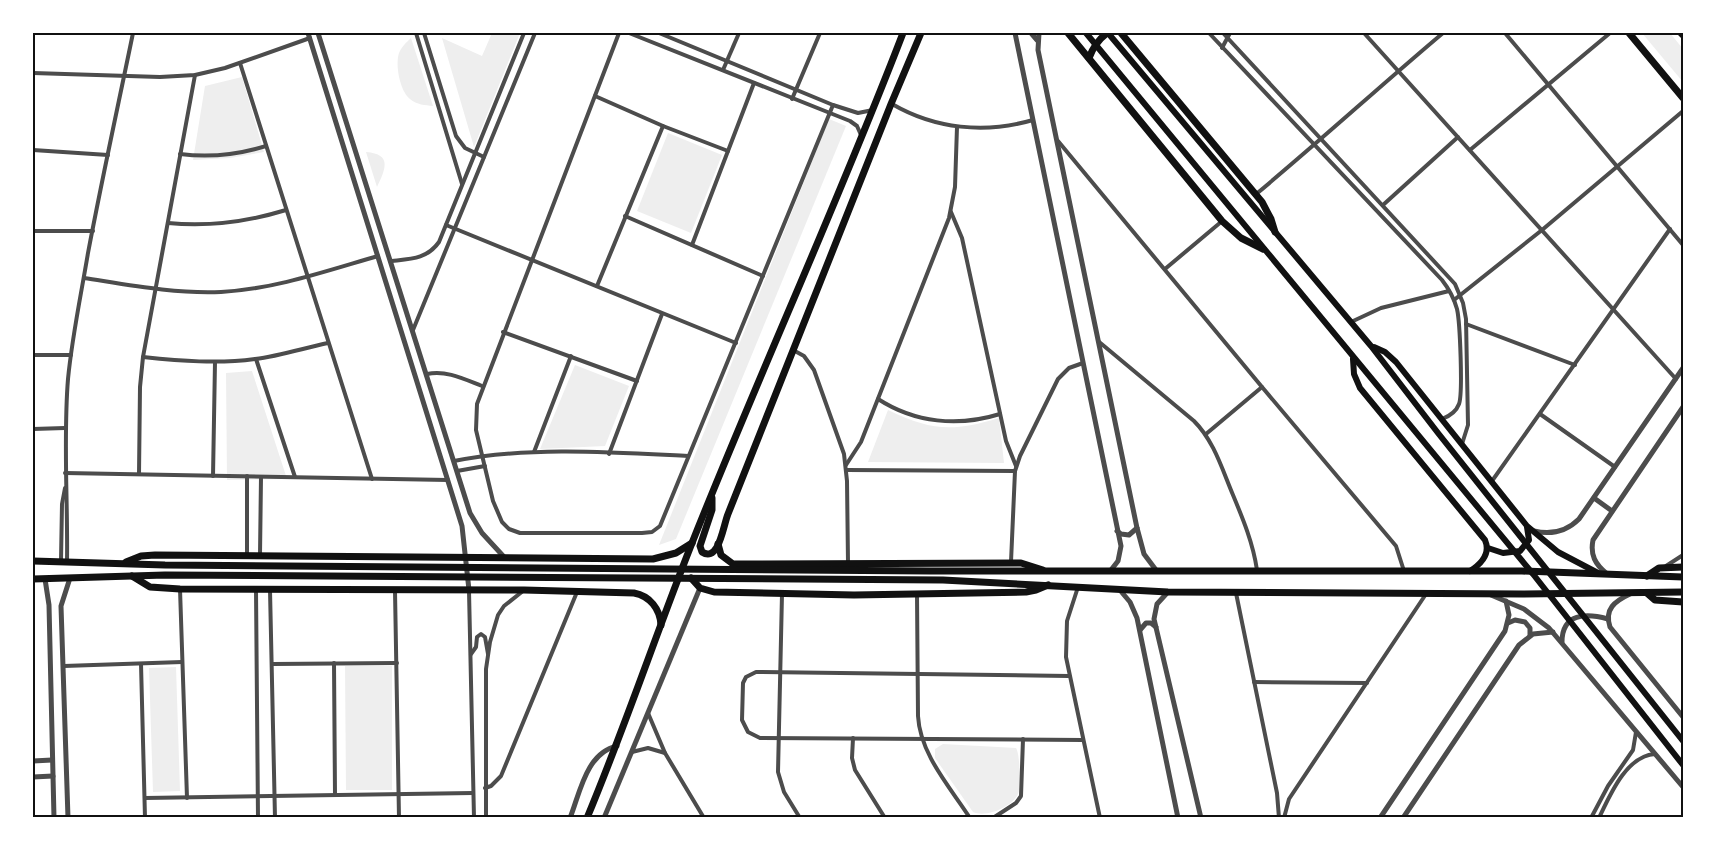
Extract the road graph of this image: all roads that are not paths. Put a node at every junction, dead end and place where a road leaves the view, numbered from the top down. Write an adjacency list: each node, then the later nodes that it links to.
1 (133, 33): 40 (street)
2 (318, 33): 48 (street)
3 (416, 33): 59 (street)
4 (424, 33): 56 (street)
5 (524, 33): 69 (street)
6 (535, 33): 72 (street)
7 (619, 33): 45 (street)
8 (628, 33): 37 (street)
9 (659, 33): 35 (street)
10 (739, 33): 35 (street)
11 (820, 33): 44 (street)
12 (903, 33): 52 (main road)
13 (921, 33): 50 (main road)
14 (1031, 33): 32 (street)
15 (1039, 33): 32 (street)
16 (1062, 33): 31 (street)
17 (1068, 33): 31 (main road)
18 (1086, 33): 91 (main road)
19 (1108, 33): 34 (main road); 88 (main road)
20 (1121, 33): 75 (main road)
21 (1209, 33): 33 (street)
22 (1223, 33): 29 (street)
23 (1364, 33): 38 (street)
24 (1443, 33): 38 (street)
25 (1505, 33): 43 (street)
26 (1610, 33): 43 (street)
27 (1629, 33): 46 (main road)
28 (1016, 34): 55 (street)
29 (1229, 35): 33 (street); 63 (street)
30 (309, 36): 36 (street); 49 (street)
31 (1074, 39): 34 (main road)
32 (1037, 40): 60 (street)
33 (1222, 48): 64 (street)
34 (1089, 58): 80 (main road)
35 (727, 61): 37 (street); 44 (street)
36 (240, 63): 41 (street); 65 (street)
37 (723, 70): 42 (street)
38 (1398, 70): 61 (street); 63 (street)
39 (33, 73): 40 (street)
40 (124, 75): 41 (street); 71 (street)
41 (195, 75): 70 (street)
42 (754, 83): 47 (street); 68 (street)
43 (1548, 85): 67 (street); 73 (street)
44 (796, 90): 47 (street); 51 (street)
45 (595, 96): 57 (street); 93 (street)
46 (1683, 98)
47 (792, 99): 54 (street)
48 (340, 100): 49 (street); 94 (street)
49 (331, 103): 92 (street)
50 (891, 104): 58 (street); 114 (main road)
51 (832, 105): 52 (street); 54 (street)
52 (874, 110): 62 (main road)
53 (1683, 111): 73 (street)
54 (829, 114): 62 (street); 97 (street)
55 (1033, 120): 58 (street); 122 (street)
56 (452, 126): 59 (street); 69 (street)
57 (663, 126): 68 (street); 79 (street)
58 (957, 127): 78 (street)
59 (444, 128): 74 (street)
60 (1055, 135): 95 (street); 110 (street)
61 (1458, 137): 67 (street); 76 (street)
62 (862, 138): 158 (main road)
63 (1322, 139): 64 (street); 76 (street)
64 (1315, 145): 75 (street); 101 (street)
65 (266, 146): 70 (street); 77 (street)
66 (33, 150): 71 (street)
67 (1470, 150): 84 (street)
68 (728, 151): 89 (street)
69 (475, 153): 72 (street); 74 (street)
70 (180, 154): 81 (street)
71 (108, 155): 87 (street)
72 (484, 157): 83 (street)
73 (1617, 167): 84 (street); 85 (street)
74 (462, 185): 82 (street)
75 (1255, 195): 88 (main road)
76 (1383, 205): 102 (street)
77 (286, 210): 81 (street); 96 (street)
78 (951, 212): 130 (street); 132 (street)
79 (625, 216): 89 (street); 99 (street)
80 (1222, 221): 91 (main road); 95 (street)
81 (168, 224): 100 (street)
82 (446, 225): 83 (street); 94 (street)
83 (456, 229): 93 (street); 108 (street)
84 (1542, 230): 102 (street); 104 (street)
85 (1670, 230): 90 (street); 104 (street)
86 (33, 231): 87 (street)
87 (93, 231): 98 (street)
88 (1275, 232): 106 (main road)
89 (692, 245): 97 (street)
90 (1683, 245)
91 (1263, 249): 119 (main road)
92 (378, 256): 96 (street); 156 (street)
93 (532, 260): 99 (street); 109 (street)
94 (392, 261): 108 (street)
95 (1165, 269): 129 (street)
96 (307, 276): 100 (street); 111 (street)
97 (763, 276): 112 (street)
98 (84, 278): 100 (street); 116 (street)
99 (597, 286): 105 (street)
100 (155, 288): 118 (street)
101 (1449, 291): 103 (street); 106 (street)
102 (1461, 296): 103 (street); 107 (street)
103 (1454, 300): 134 (street)
104 (1613, 309): 123 (street); 126 (street)
105 (662, 314): 112 (street); 127 (street)
106 (1351, 322): 113 (main road)
107 (1466, 324): 123 (street); 138 (street)
108 (413, 330): 125 (street)
109 (504, 332): 117 (street); 128 (street)
110 (1098, 341): 137 (street); 163 (street)
111 (328, 342): 120 (street); 155 (street)
112 (736, 343): 142 (street)
113 (1371, 346): 134 (main road); 252 (main road)
114 (793, 350): 145 (street); 167 (main road)
115 (33, 355): 116 (street)
116 (71, 355): 135 (street)
117 (571, 356): 127 (street); 139 (street)
118 (143, 357): 121 (street); 150 (street)
119 (1353, 358): 168 (main road); 259 (main road)
120 (256, 359): 121 (street); 154 (street)
121 (215, 362): 151 (street)
122 (1083, 363): 147 (street); 165 (street)
123 (1575, 365): 133 (street)
124 (1683, 368): 126 (street)
125 (427, 375): 128 (street); 143 (street)
126 (1676, 379): 146 (street)
127 (637, 381): 140 (street)
128 (482, 386): 141 (street)
129 (1262, 387): 137 (street); 187 (street)
130 (878, 399): 132 (street); 145 (street)
131 (1683, 407): 160 (street)
132 (1000, 414): 147 (street)
133 (1540, 414): 146 (street); 157 (street)
134 (1442, 420): 138 (main road)
135 (65, 428): 136 (street); 149 (street)
136 (33, 429)
137 (1206, 434): 186 (street)
138 (1462, 445): 157 (main road)
139 (534, 452): 140 (street); 141 (street)
140 (609, 454): 142 (street)
141 (483, 455): 143 (street); 144 (street)
142 (688, 456): 144 (street)
143 (454, 461): 148 (street)
144 (485, 466): 148 (street)
145 (846, 467): 147 (street); 178 (street)
146 (1615, 467): 159 (street)
147 (1015, 469): 180 (street)
148 (457, 471): 161 (street)
149 (65, 473): 150 (street); 177 (street)
150 (139, 474): 151 (street)
151 (213, 476): 152 (street)
152 (247, 476): 153 (street); 169 (street)
153 (261, 477): 154 (street); 170 (street)
154 (295, 477): 155 (street)
155 (372, 479): 156 (street)
156 (448, 480): 162 (street)
157 (1492, 482): 164 (main road)
158 (711, 496): 166 (main road); 167 (main road)
159 (1594, 498): 160 (street); 164 (street)
160 (1612, 511): 191 (street)
161 (474, 521): 162 (street); 174 (street)
162 (462, 526): 173 (street)
163 (1137, 528): 165 (street); 185 (street)
164 (1529, 528): 168 (main road); 190 (main road)
165 (1117, 531): 184 (street)
166 (692, 543): 172 (main road); 175 (main road)
167 (718, 544): 179 (main road)
168 (1488, 548): 189 (main road)
169 (247, 555): 170 (main road); 181 (main road)
170 (260, 555): 173 (main road)
171 (1683, 555): 182 (street)
172 (687, 557): 200 (main road); 225 (main road)
173 (466, 558): 174 (main road); 204 (street)
174 (505, 558): 175 (main road)
175 (593, 559): 209 (main road)
176 (33, 561): 177 (main road)
177 (64, 562): 181 (main road)
178 (848, 562): 179 (main road); 180 (main road)
179 (777, 563): 215 (main road)
180 (1011, 563): 188 (main road)
181 (124, 564): 188 (main road)
182 (1663, 567): 183 (main road); 193 (main road)
183 (1683, 567)
184 (1111, 570): 185 (main road); 188 (main road)
185 (1156, 570): 186 (main road)
186 (1257, 570): 187 (main road)
187 (1404, 570): 189 (main road)
188 (1045, 571)
189 (1470, 571): 190 (main road)
190 (1598, 573): 191 (main road)
191 (1607, 574): 193 (main road)
192 (132, 576): 195 (main road); 198 (main road); 201 (main road)
193 (1647, 576): 194 (main road)
194 (1683, 577)
195 (70, 578): 197 (main road); 222 (street)
196 (33, 579): 197 (main road)
197 (45, 579): 221 (street)
198 (1048, 585): 199 (main road); 218 (main road)
199 (1078, 587): 206 (main road); 241 (street)
200 (700, 588): 215 (main road); 244 (street)
201 (180, 589): 202 (main road); 233 (street)
202 (256, 590): 203 (main road); 268 (street)
203 (270, 590): 207 (main road); 237 (street)
204 (469, 590): 205 (main road); 207 (main road); 231 (street)
205 (524, 590): 208 (main road); 232 (street)
206 (1119, 590): 210 (main road); 227 (street)
207 (395, 591): 235 (street)
208 (578, 592): 209 (main road); 263 (street)
209 (591, 592): 225 (main road)
210 (1168, 592): 211 (main road); 226 (street)
211 (1236, 592): 213 (main road); 242 (street)
212 (1683, 592): 214 (main road)
213 (1427, 593): 216 (main road); 243 (street)
214 (1647, 593): 217 (main road); 220 (main road)
215 (778, 594): 218 (main road); 239 (street)
216 (1490, 594): 217 (main road); 219 (street)
217 (1631, 594): 223 (street)
218 (917, 595): 240 (street)
219 (1506, 601): 224 (street); 228 (street)
220 (1683, 602)
221 (49, 605): 222 (street); 257 (street)
222 (61, 606): 238 (street)
223 (1608, 619): 230 (street); 245 (street)
224 (1508, 623): 229 (street); 295 (street)
225 (661, 625): 253 (main road)
226 (1156, 627): 227 (street); 292 (street)
227 (1140, 630): 291 (street)
228 (1553, 633): 229 (street); 230 (street)
229 (1530, 635): 296 (street)
230 (1562, 642): 246 (street)
231 (471, 654): 232 (street); 264 (street)
232 (488, 655): 263 (street)
233 (182, 662): 236 (street); 271 (street)
234 (334, 663): 235 (street); 237 (street); 267 (street)
235 (397, 663): 266 (street)
236 (141, 664): 238 (street); 270 (street)
237 (273, 664): 269 (street)
238 (64, 666): 275 (street)
239 (780, 672): 240 (street); 247 (street); 247 (street)
240 (917, 674): 241 (street); 249 (street)
241 (1070, 676): 251 (street)
242 (1254, 682): 243 (street); 265 (street)
243 (1367, 683): 272 (street)
244 (647, 711): 254 (street); 255 (street)
245 (1683, 717)
246 (1636, 731): 256 (street); 273 (street)
247 (778, 738): 248 (street); 286 (street)
248 (853, 738): 249 (street); 287 (street)
249 (922, 739): 250 (street); 288 (street)
250 (1023, 739): 251 (street); 289 (street)
251 (1083, 740): 290 (street)
252 (1683, 741)
253 (617, 746): 282 (street); 283 (main road)
254 (631, 753): 255 (street); 284 (street)
255 (665, 753): 285 (street)
256 (1655, 754): 262 (street); 298 (street)
257 (52, 760): 258 (street); 260 (street)
258 (33, 761)
259 (1683, 765)
260 (53, 776): 261 (street); 274 (street)
261 (33, 777)
262 (1683, 787)
263 (485, 788): 281 (street)
264 (474, 793): 266 (street); 280 (street)
265 (1277, 793): 272 (street); 293 (street)
266 (398, 794): 267 (street); 279 (street)
267 (335, 795): 269 (street)
268 (257, 796): 269 (street); 271 (street); 277 (street)
269 (275, 796): 278 (street)
270 (145, 798): 271 (street); 276 (street)
271 (187, 798)
272 (1289, 798): 294 (street)
273 (1593, 813): 297 (street); 298 (street)
274 (54, 818)
275 (68, 818)
276 (145, 818)
277 (258, 818)
278 (275, 818)
279 (399, 818)
280 (474, 818)
281 (486, 818)
282 (570, 818)
283 (587, 818)
284 (604, 818)
285 (704, 818)
286 (800, 818)
287 (885, 818)
288 (970, 818)
289 (993, 818)
290 (1100, 818)
291 (1178, 818)
292 (1201, 818)
293 (1279, 818)
294 (1284, 818)
295 (1380, 818)
296 (1402, 818)
297 (1591, 818)
298 (1599, 818)

